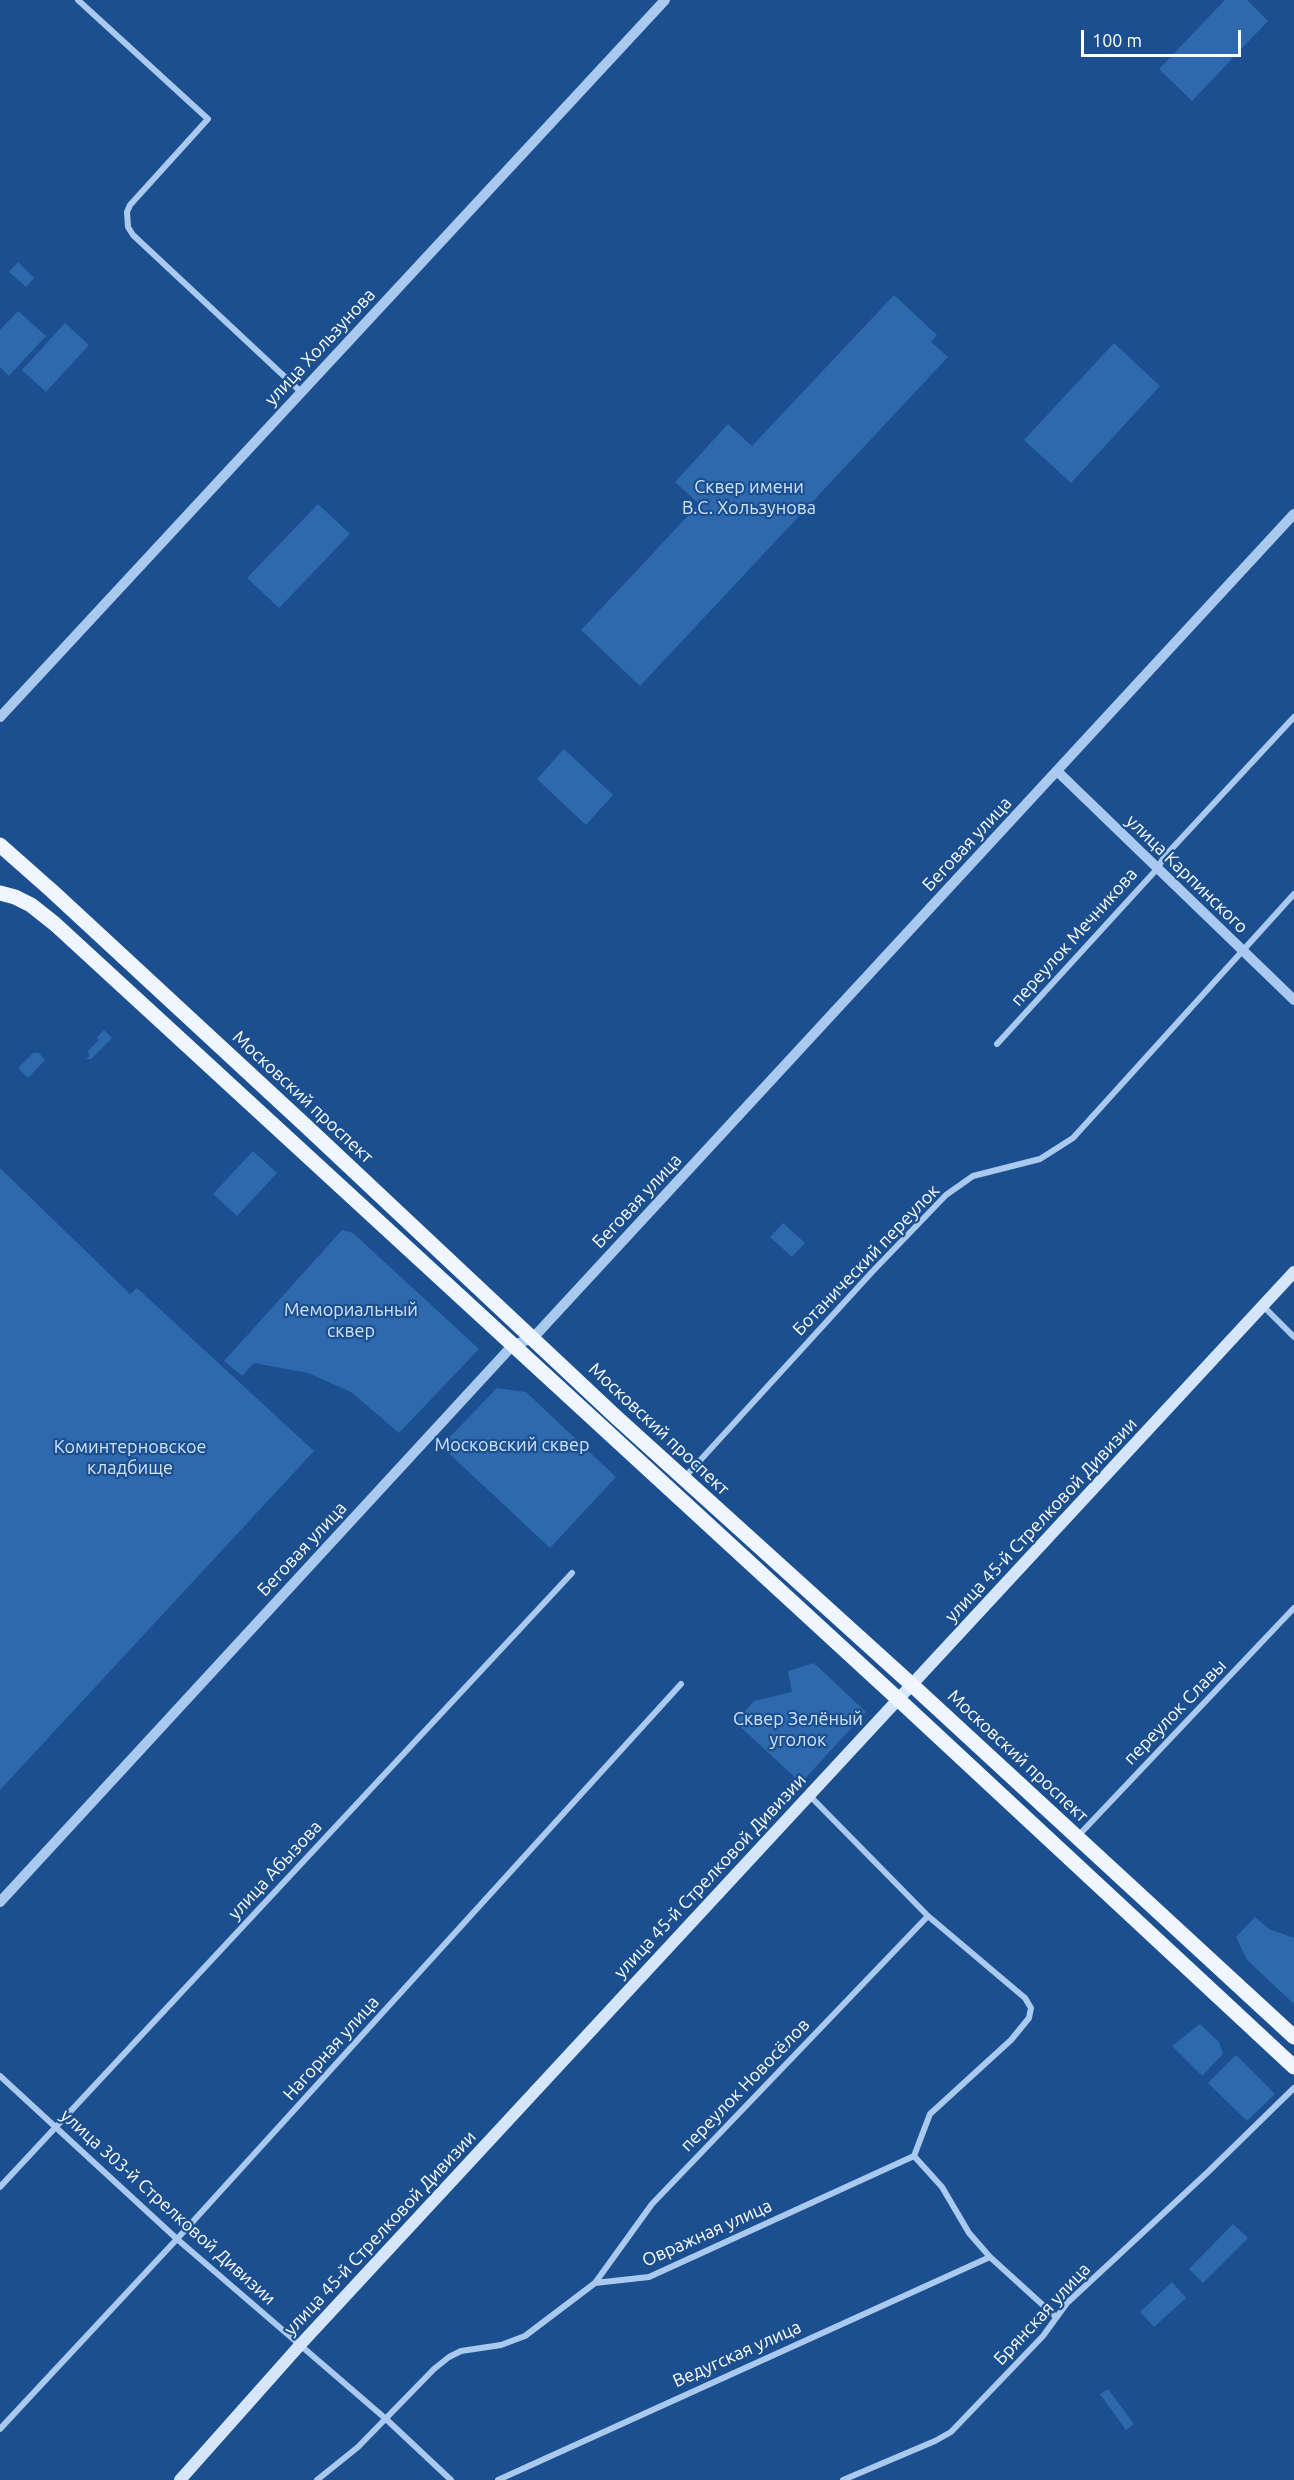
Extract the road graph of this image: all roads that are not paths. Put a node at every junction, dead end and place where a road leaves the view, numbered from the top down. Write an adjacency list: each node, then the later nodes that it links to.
1 (78, 0): 3 (street)
2 (665, 0): 3 (street, улица Хользунова)
3 (301, 392): 5 (street, улица Хользунова)
4 (1294, 514): 7 (street, Беговая улица)
5 (0, 717)
6 (1294, 717): 9 (street, переулок Мечникова)
7 (1057, 771): 9 (street, улица Карпинского); 18 (street, Беговая улица)
8 (0, 845): 18 (main road, Московский проспект)
9 (1157, 869): 12 (street, улица Карпинского); 14 (street, переулок Мечникова)
10 (0, 893): 19 (main road, Московский проспект)
11 (1294, 894): 12 (street, Ботанический переулок)
12 (1242, 950): 13 (street, улица Карпинского); 20 (street, Ботанический переулок)
13 (1294, 1000)
14 (997, 1044)
15 (1294, 1272): 16 (main road, улица 45-й Стрелковой Дивизии)
16 (1263, 1306): 17 (street); 24 (main road, улица 45-й Стрелковой Дивизии)
17 (1294, 1337)
18 (533, 1338): 19 (street, Беговая улица); 20 (main road, Московский проспект)
19 (513, 1345): 25 (main road, Московский проспект); 28 (street, Беговая улица)
20 (683, 1479): 24 (main road, Московский проспект)
21 (572, 1573): 34 (street, улица Абызова)
22 (1294, 1608): 27 (street, переулок Славы)
23 (681, 1684): 37 (street, Нагорная улица)
24 (911, 1684): 25 (main road, улица 45-й Стрелковой Дивизии); 27 (main road, Московский проспект)
25 (898, 1699): 26 (main road, улица 45-й Стрелковой Дивизии); 31 (main road, Московский проспект)
26 (810, 1796): 29 (street); 41 (main road, улица 45-й Стрелковой Дивизии)
27 (1077, 1837): 30 (main road, Московский проспект)
28 (0, 1902)
29 (928, 1916): 35 (street); 39 (street, переулок Новосёлов)
30 (1294, 2037)
31 (1294, 2067)
32 (0, 2076): 34 (street, улица 303-й Стрелковой Дивизии)
33 (1294, 2088): 40 (street, Брянская улица)
34 (56, 2127): 36 (street, улица Абызова); 37 (street, улица 303-й Стрелковой Дивизии)
35 (914, 2156): 38 (street); 39 (street, Овражная улица)
36 (0, 2187)
37 (177, 2239): 41 (street, улица 303-й Стрелковой Дивизии); 43 (street, Нагорная улица)
38 (990, 2257): 40 (street); 47 (street, Ведугская улица)
39 (595, 2283): 42 (street)
40 (1056, 2317): 48 (street, Брянская улица)
41 (300, 2345): 42 (street, улица 303-й Стрелковой Дивизии); 44 (main road, улица 45-й Стрелковой Дивизии)
42 (386, 2419): 45 (street); 46 (street, улица 303-й Стрелковой Дивизии)
43 (0, 2429)
44 (180, 2480)
45 (317, 2480)
46 (452, 2480)
47 (498, 2480)
48 (843, 2480)

